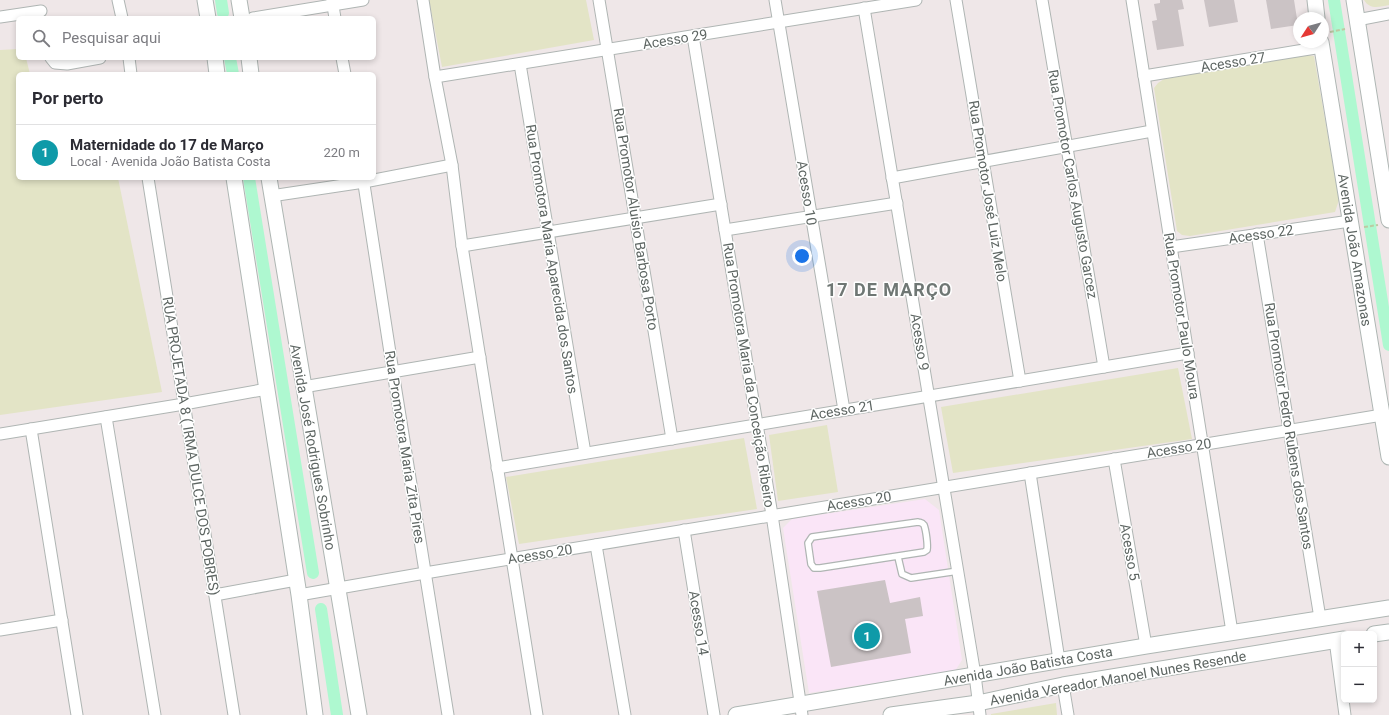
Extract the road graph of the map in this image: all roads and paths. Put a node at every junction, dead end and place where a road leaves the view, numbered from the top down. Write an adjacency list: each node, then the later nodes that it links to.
1 (39, 0): 19 (street)
2 (118, 0): 22 (street)
3 (205, 0): 23 (street)
4 (239, 0): 24 (street)
5 (363, 0): 15 (street)
6 (423, 0): 47 (street)
7 (600, 0): 34 (street, Rua Promotor Aluisio Barbosa Porto)
8 (775, 0): 28 (street, Acesso 10)
9 (916, 0): 16 (street, Acesso 29)
10 (956, 0): 50 (street, Rua Promotor José Luiz Melo)
11 (1042, 0): 49 (street, Rua Promotor Carlos Augusto Garcez)
12 (1132, 0): 46 (street, Rua Promotor Paulo Moura)
13 (1315, 0): 17 (street)
14 (1354, 0): 29 (street)
15 (333, 2): 25 (street); 26 (street)
16 (864, 8): 28 (street, Acesso 29); 53 (street, Acesso 9)
17 (1316, 12)
18 (1389, 14): 29 (street)
19 (41, 15): 21 (street)
20 (16, 16): 27 (street)
21 (20, 16)
22 (122, 16)
23 (208, 16)
24 (242, 16)
25 (263, 16)
26 (335, 16)
27 (0, 17)
28 (779, 22): 30 (street, Acesso 29); 61 (street, Acesso 10)
29 (1353, 24): 31 (path); 63 (street)
30 (693, 36): 34 (street, Acesso 29); 59 (street, Rua Promotora Maria da Conceição Ribeiro)
31 (1329, 37)
32 (1293, 46): 46 (street, Acesso 27)
33 (1325, 48): 64 (street, Avenida João Amazonas)
34 (608, 50): 41 (street, Acesso 29); 62 (street, Rua Promotor Aluisio Barbosa Porto)
35 (53, 60): 36 (street)
36 (89, 60)
37 (129, 60): 42 (street)
38 (215, 60): 43 (street)
39 (249, 60): 44 (street)
40 (342, 60): 45 (street)
41 (520, 64): 47 (street, Acesso 29); 66 (street, Rua Promotora Maria Aparecida dos Santos)
42 (132, 72)
43 (217, 72)
44 (252, 72)
45 (345, 72)
46 (1144, 76): 48 (street, Rua Promotor Paulo Moura)
47 (435, 77): 51 (street)
48 (1152, 131): 49 (street); 69 (street, Rua Promotor Paulo Moura)
49 (1066, 146): 50 (street); 72 (street, Rua Promotor Carlos Augusto Garcez)
50 (982, 161): 53 (street); 74 (street, Rua Promotor José Luiz Melo)
51 (452, 165): 52 (street); 68 (street)
52 (376, 178)
53 (892, 178): 60 (street, Acesso 9)
54 (148, 180): 78 (street, RUA PROJETADA 8 ( IRMA DULCE DOS POBRES))
55 (234, 180): 76 (street)
56 (269, 180): 58 (street, Avenida José Rodrigues Sobrinho)
57 (364, 180): 58 (street); 73 (street, Rua Promotora Maria Zita Pires)
58 (271, 196): 75 (street, Avenida José Rodrigues Sobrinho)
59 (720, 204): 62 (street); 65 (street, Rua Promotora Maria da Conceição Ribeiro)
60 (897, 204): 61 (street); 77 (street, Acesso 9)
61 (811, 217): 65 (street); 79 (street, Acesso 10)
62 (635, 218): 66 (street); 86 (street, Rua Promotor Aluisio Barbosa Porto)
63 (1387, 219): 64 (path)
64 (1354, 224): 67 (street, Acesso 22); 80 (street, Avenida João Amazonas)
65 (725, 230): 82 (street, Rua Promotora Maria da Conceição Ribeiro)
66 (548, 232): 68 (street); 88 (street, Rua Promotora Maria Aparecida dos Santos)
67 (1257, 234): 69 (street, Acesso 22); 84 (street, Rua Promotor Pedro Rubens dos Santos)
68 (462, 246): 71 (street)
69 (1171, 247): 70 (street, Rua Promotor Paulo Moura)
70 (1188, 353): 72 (street, Acesso 21); 87 (street, Rua Promotor Paulo Moura)
71 (480, 357): 73 (street); 91 (street)
72 (1104, 367): 74 (street, Acesso 21)
73 (393, 372): 75 (street); 100 (street, Rua Promotora Maria Zita Pires)
74 (1020, 381): 77 (street, Acesso 21)
75 (303, 387): 102 (street, Avenida José Rodrigues Sobrinho)
76 (267, 389): 78 (street); 101 (street)
77 (929, 396): 79 (street, Acesso 21); 93 (street, Acesso 9)
78 (184, 404): 81 (street); 103 (street, RUA PROJETADA 8 ( IRMA DULCE DOS POBRES))
79 (844, 410): 82 (street, Acesso 21)
80 (1382, 414): 84 (street, Acesso 20); 89 (street, Avenida João Amazonas)
81 (106, 417): 83 (street); 120 (street)
82 (757, 425): 86 (street, Acesso 21); 94 (street, Rua Promotora Maria da Conceição Ribeiro)
83 (31, 429): 85 (street); 107 (street)
84 (1289, 430): 87 (street, Acesso 20); 106 (street, Rua Promotor Pedro Rubens dos Santos)
85 (0, 434)
86 (672, 439): 88 (street, Acesso 21)
87 (1202, 444): 90 (street, Acesso 20); 109 (street, Rua Promotor Paulo Moura)
88 (585, 454): 91 (street, Acesso 21)
89 (1389, 457)
90 (1114, 459): 92 (street, Acesso 20); 113 (street, Acesso 5)
91 (497, 468): 98 (street)
92 (1030, 473): 93 (street, Acesso 20); 114 (street)
93 (944, 487): 94 (street, Acesso 20); 99 (street, Acesso 9)
94 (772, 515): 95 (street, Acesso 20); 118 (street, Rua Promotora Maria da Conceição Ribeiro)
95 (684, 530): 96 (street, Acesso 20); 127 (street, Acesso 14)
96 (596, 545): 98 (street, Acesso 20); 126 (street)
97 (898, 556): 97 (lane); 99 (lane)
98 (511, 559): 100 (street, Acesso 20); 125 (street)
99 (958, 571): 115 (street, Acesso 9)
100 (425, 573): 102 (street, Acesso 20); 124 (street, Rua Promotora Maria Zita Pires)
101 (296, 580): 103 (street); 104 (street)
102 (337, 588): 104 (street, Acesso 20); 123 (street, Avenida José Rodrigues Sobrinho)
103 (215, 595): 121 (street, RUA PROJETADA 8 ( IRMA DULCE DOS POBRES))
104 (299, 595): 122 (street)
105 (1389, 608): 106 (street)
106 (1320, 618): 109 (street, Avenida João Batista Costa)
107 (62, 620): 108 (street); 119 (street)
108 (0, 630)
109 (1232, 632): 113 (street, Avenida João Batista Costa)
110 (1389, 632): 111 (street)
111 (1377, 634)
112 (1339, 640): 116 (street, Avenida Vereador Manoel Nunes Resende); 131 (street)
113 (1146, 646): 114 (street, Avenida João Batista Costa)
114 (1059, 660): 115 (street, Avenida João Batista Costa)
115 (975, 675): 117 (street, Acesso 9); 118 (street, Avenida João Batista Costa)
116 (1063, 685): 117 (street, Avenida Vereador Manoel Nunes Resende); 130 (street)
117 (979, 709): 129 (street, Avenida Vereador Manoel Nunes Resende)
118 (801, 710): 128 (street, Avenida João Batista Costa)
119 (77, 715)
120 (155, 715)
121 (234, 715)
122 (315, 715)
123 (359, 715)
124 (448, 715)
125 (537, 715)
126 (625, 715)
127 (714, 715)
128 (736, 715)
129 (891, 715)
130 (1068, 715)
131 (1345, 715)

